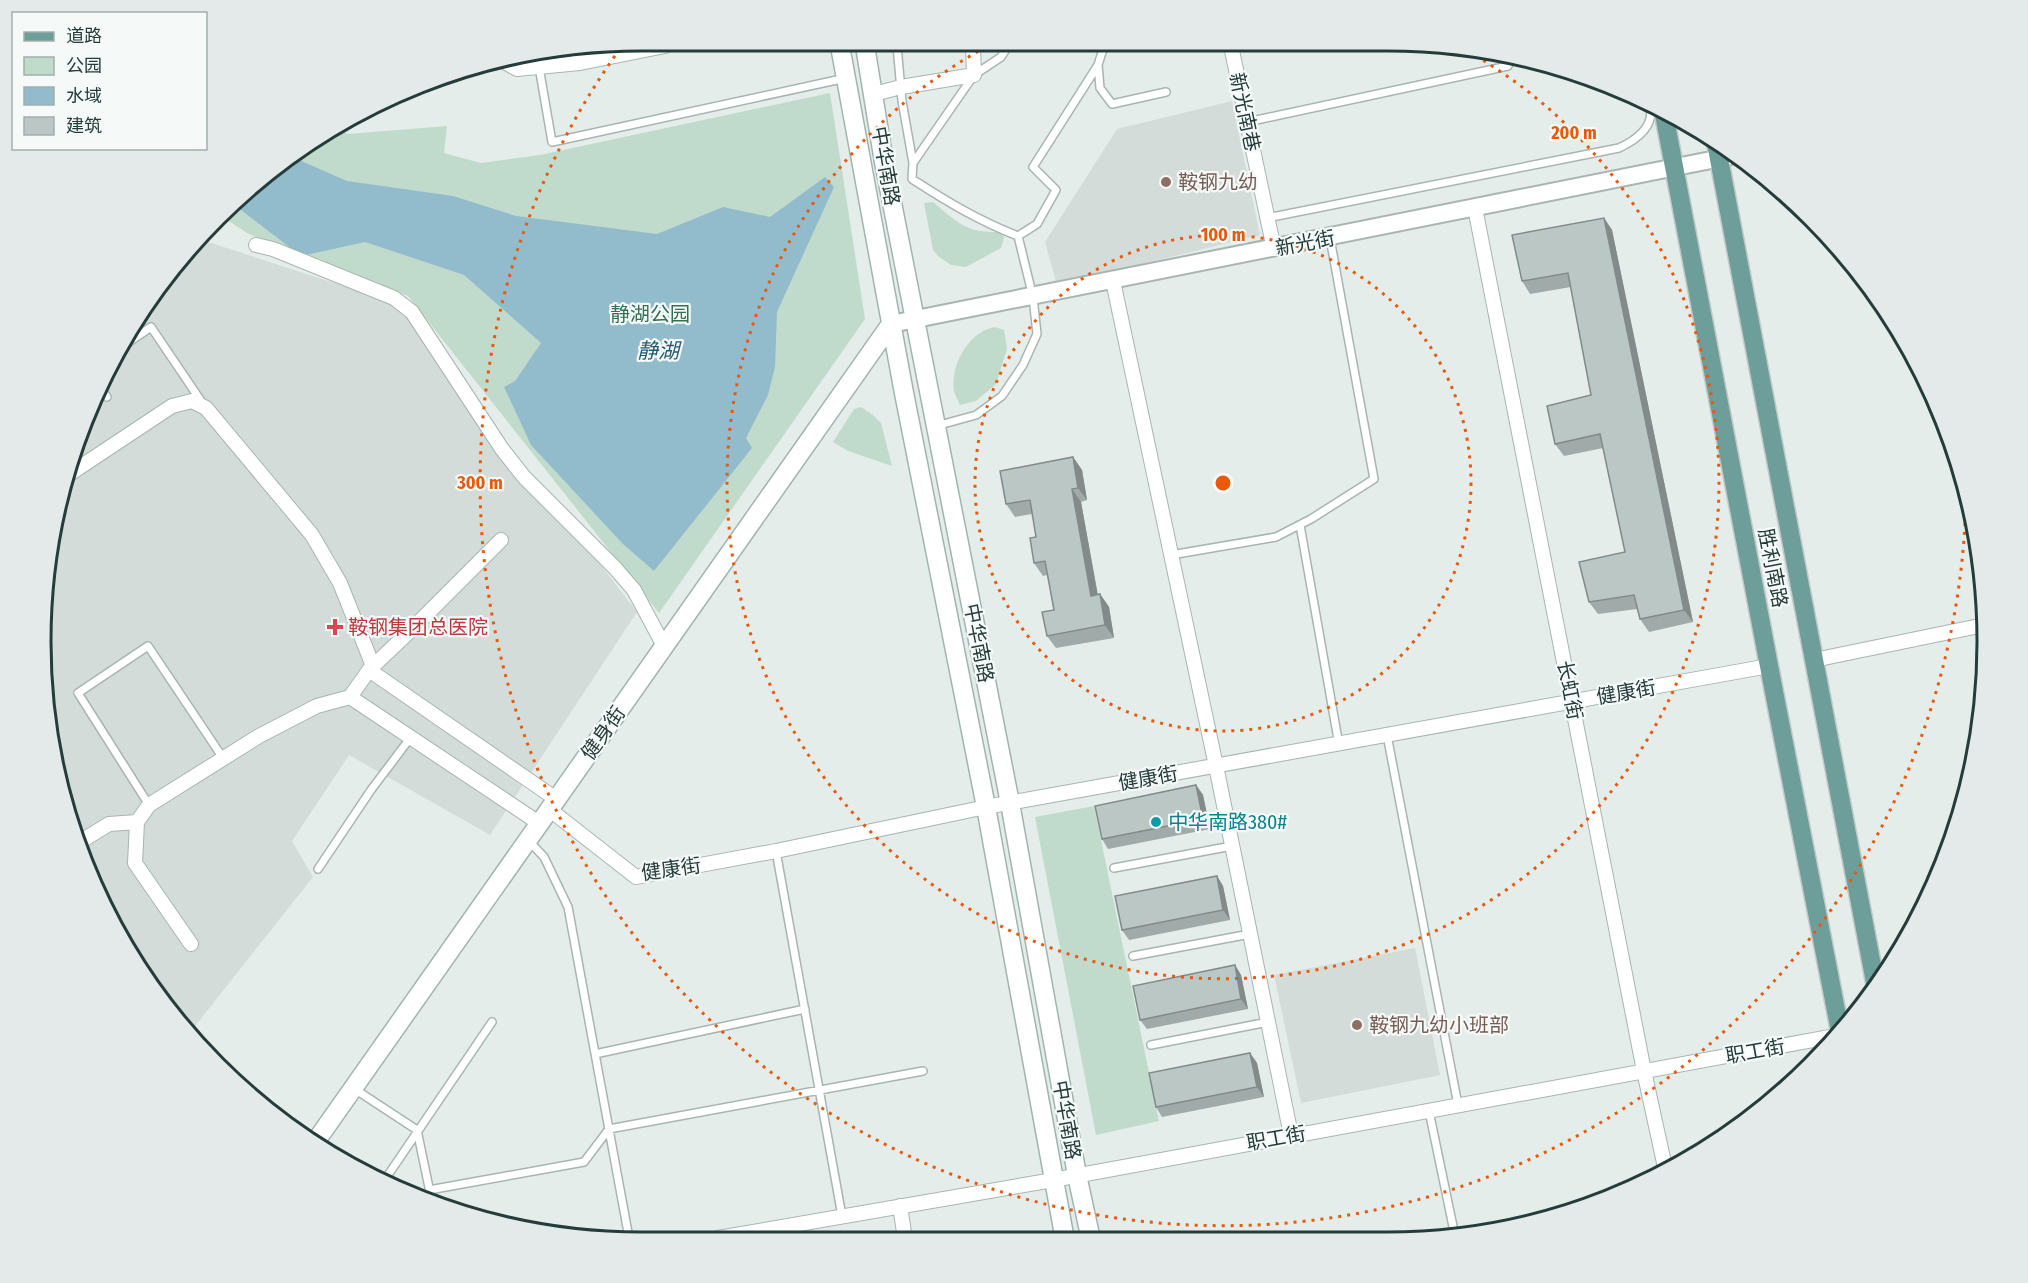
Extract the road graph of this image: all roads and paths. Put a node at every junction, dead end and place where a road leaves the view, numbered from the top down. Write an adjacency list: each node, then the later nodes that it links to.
1 (640, 51): 10 (street)
2 (841, 51): 16 (main road, 中华南路)
3 (866, 51): 19 (main road, 中华南路)
4 (897, 51): 17 (lane)
5 (973, 51): 15 (street)
6 (1005, 51): 15 (lane)
7 (1102, 51): 12 (lane)
8 (1232, 51): 22 (street, 新光南巷)
9 (579, 55): 10 (street)
10 (580, 63): 14 (street)
11 (1509, 64): 22 (lane)
12 (1098, 65): 18 (lane); 29 (lane)
13 (511, 66): 14 (street)
14 (539, 67): 16 (lane)
15 (974, 75): 17 (street); 25 (lane)
16 (846, 78): 36 (main road, 中华南路)
17 (901, 87): 19 (street); 25 (lane)
18 (1166, 92)
19 (874, 94): 35 (main road, 中华南路)
20 (1651, 113): 28 (lane)
21 (1665, 121): 26 (main road, 胜利南路)
22 (1247, 122): 28 (street, 新光南巷)
23 (1720, 154): 26 (street, 新光街)
24 (1725, 158): 46 (main road, 胜利南路)
25 (913, 163): 29 (lane)
26 (1675, 168): 27 (street, 新光街); 47 (main road, 胜利南路)
27 (1475, 208): 30 (street, 新光街); 50 (street, 长虹街)
28 (1267, 218): 32 (street, 新光南巷)
29 (1018, 236): 34 (lane)
30 (1330, 238): 32 (street, 新光街); 41 (lane)
31 (256, 245): 45 (street)
32 (1274, 249): 33 (street, 新光街)
33 (1113, 281): 34 (street, 新光街); 43 (street)
34 (1033, 297): 35 (street, 新光街); 39 (lane)
35 (914, 320): 36 (street, 新光街); 39 (main road, 中华南路)
36 (891, 324): 45 (main road, 健身街); 58 (main road, 中华南路)
37 (135, 338): 38 (lane)
38 (206, 408): 40 (street); 48 (street)
39 (936, 426): 56 (main road, 中华南路)
40 (77, 469)
41 (1300, 525): 43 (lane); 53 (lane)
42 (501, 540): 48 (street)
43 (1171, 555): 55 (street)
44 (1977, 627): 46 (street)
45 (664, 646): 59 (main road, 健身街)
46 (1814, 660): 70 (main road, 胜利南路)
47 (1769, 666): 50 (street, 健康街); 72 (main road, 胜利南路)
48 (371, 668): 49 (street); 59 (street)
49 (350, 697): 52 (street); 54 (street)
50 (1572, 702): 51 (street, 健康街); 79 (street, 长虹街)
51 (1387, 735): 53 (street, 健康街); 82 (lane)
52 (411, 737): 59 (street); 65 (lane)
53 (1339, 745): 55 (street, 健康街)
54 (223, 758): 57 (street); 57 (lane)
55 (1216, 766): 56 (street, 健康街); 63 (street)
56 (1010, 803): 58 (street, 健康街); 90 (main road, 中华南路)
57 (149, 805): 60 (street)
58 (986, 807): 64 (street, 健康街); 91 (main road, 中华南路)
59 (548, 810): 62 (main road, 健身街); 64 (street, 健康街)
60 (137, 822): 61 (street); 68 (street)
61 (85, 839)
62 (528, 840): 77 (lane); 80 (main road, 健身街)
63 (1232, 846): 66 (lane); 67 (street)
64 (776, 851): 71 (lane)
65 (318, 868)
66 (1114, 868)
67 (1250, 934): 69 (lane); 74 (street)
68 (191, 944)
69 (1133, 956)
70 (1874, 975)
71 (805, 1009): 77 (lane); 81 (lane)
72 (1838, 1021)
73 (492, 1022): 84 (lane)
74 (1268, 1022): 76 (lane); 87 (street)
75 (1823, 1038): 79 (street, 职工街)
76 (1151, 1045)
77 (595, 1054): 85 (lane)
78 (923, 1071): 81 (lane)
79 (1644, 1071): 82 (street, 职工街); 88 (street, 长虹街)
80 (353, 1088): 84 (lane); 86 (main road, 健身街)
81 (819, 1091): 85 (lane); 94 (lane)
82 (1458, 1105): 83 (street, 职工街)
83 (1429, 1111): 87 (street, 职工街); 95 (lane)
84 (417, 1130): 89 (lane); 92 (lane)
85 (609, 1130): 92 (lane); 96 (lane)
86 (319, 1136)
87 (1292, 1136): 90 (street, 职工街)
88 (1664, 1163)
89 (388, 1175)
90 (1077, 1175): 91 (street, 职工街); 100 (main road, 中华南路)
91 (1053, 1180): 93 (street, 职工街); 99 (main road, 中华南路)
92 (429, 1191)
93 (900, 1206): 94 (street, 职工街); 98 (street)
94 (842, 1216): 97 (street, 职工街)
95 (1453, 1228)
96 (628, 1232)
97 (752, 1232)
98 (904, 1232)
99 (1063, 1232)
100 (1089, 1232)

